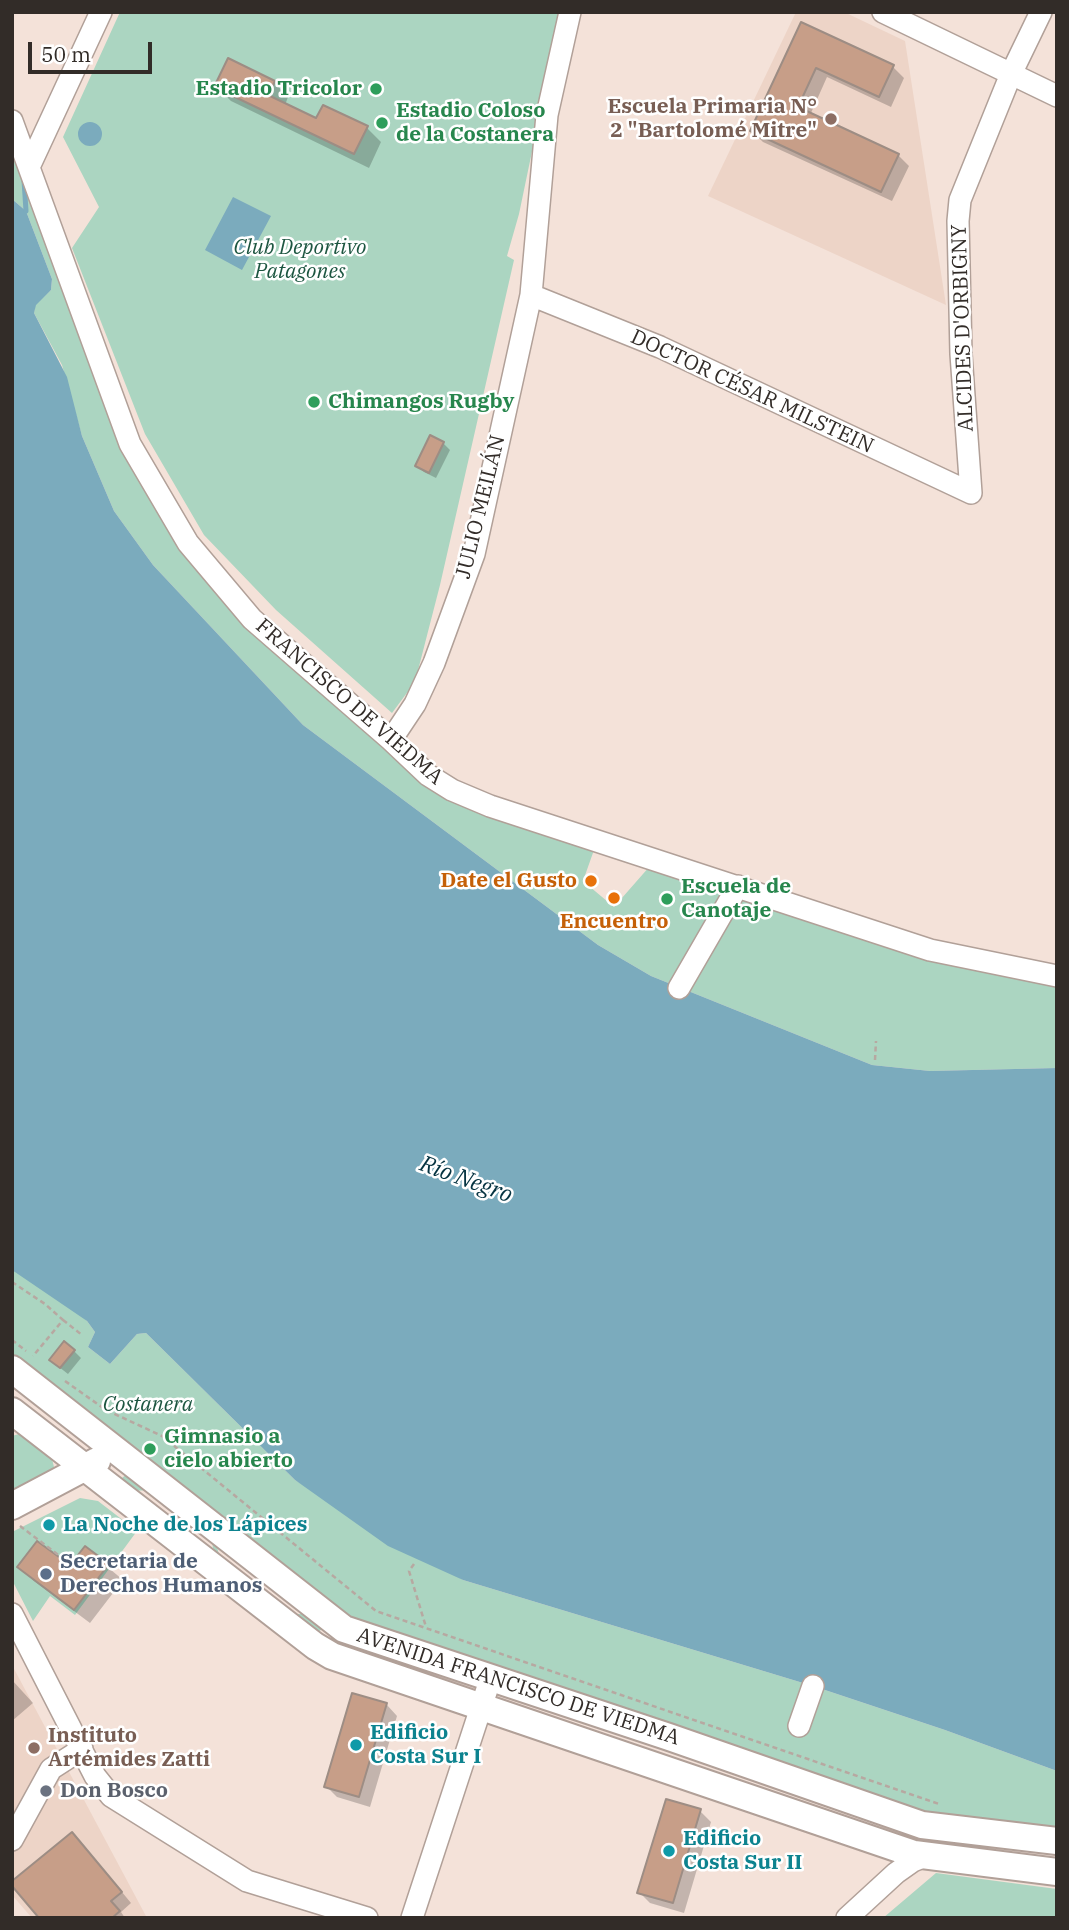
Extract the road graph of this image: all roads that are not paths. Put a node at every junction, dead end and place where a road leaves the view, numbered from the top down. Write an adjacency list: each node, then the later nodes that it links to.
1 (101, 12): 8 (street)
2 (570, 12): 9 (street, JULIO MEILÁN)
3 (883, 12): 5 (street)
4 (1041, 12): 5 (street, ALCIDES D'ORBIGNY)
5 (1011, 74): 6 (street); 10 (street, ALCIDES D'ORBIGNY)
6 (1057, 96)
7 (12, 121): 8 (street, FRANCISCO DE VIEDMA)
8 (29, 167): 11 (street, FRANCISCO DE VIEDMA)
9 (531, 295): 10 (street, DOCTOR CÉSAR MILSTEIN); 11 (street, JULIO MEILÁN)
10 (971, 493)
11 (391, 740): 12 (street, FRANCISCO DE VIEDMA)
12 (738, 886): 13 (street, FRANCISCO DE VIEDMA); 14 (street)
13 (1057, 976)
14 (679, 988)
15 (12, 1369): 16 (main road, AVENIDA FRANCISCO DE VIEDMA)
16 (58, 1390): 17 (main road); 18 (main road, AVENIDA FRANCISCO DE VIEDMA)
17 (15, 1416): 19 (main road, AVENIDA FRANCISCO DE VIEDMA)
18 (116, 1451): 19 (main road); 22 (main road, AVENIDA FRANCISCO DE VIEDMA)
19 (85, 1467): 20 (main road); 23 (main road, AVENIDA FRANCISCO DE VIEDMA)
20 (12, 1506)
21 (12, 1614): 28 (street)
22 (344, 1629): 23 (main road); 24 (main road, AVENIDA FRANCISCO DE VIEDMA)
23 (332, 1656): 26 (main road, AVENIDA FRANCISCO DE VIEDMA)
24 (491, 1678): 26 (street); 29 (main road, AVENIDA FRANCISCO DE VIEDMA)
25 (813, 1686): 27 (street)
26 (481, 1708): 30 (main road, AVENIDA FRANCISCO DE VIEDMA); 38 (street)
27 (799, 1727)
28 (82, 1749): 32 (street); 37 (street)
29 (857, 1802): 30 (main road); 31 (main road, AVENIDA FRANCISCO DE VIEDMA)
30 (849, 1832): 34 (main road, AVENIDA FRANCISCO DE VIEDMA)
31 (1009, 1836): 33 (main road, AVENIDA FRANCISCO DE VIEDMA); 35 (main road)
32 (12, 1840)
33 (1057, 1842)
34 (925, 1856): 35 (main road, AVENIDA FRANCISCO DE VIEDMA); 39 (street)
35 (1006, 1866): 36 (main road, AVENIDA FRANCISCO DE VIEDMA)
36 (1057, 1872)
37 (367, 1918)
38 (412, 1918)
39 (847, 1918)

